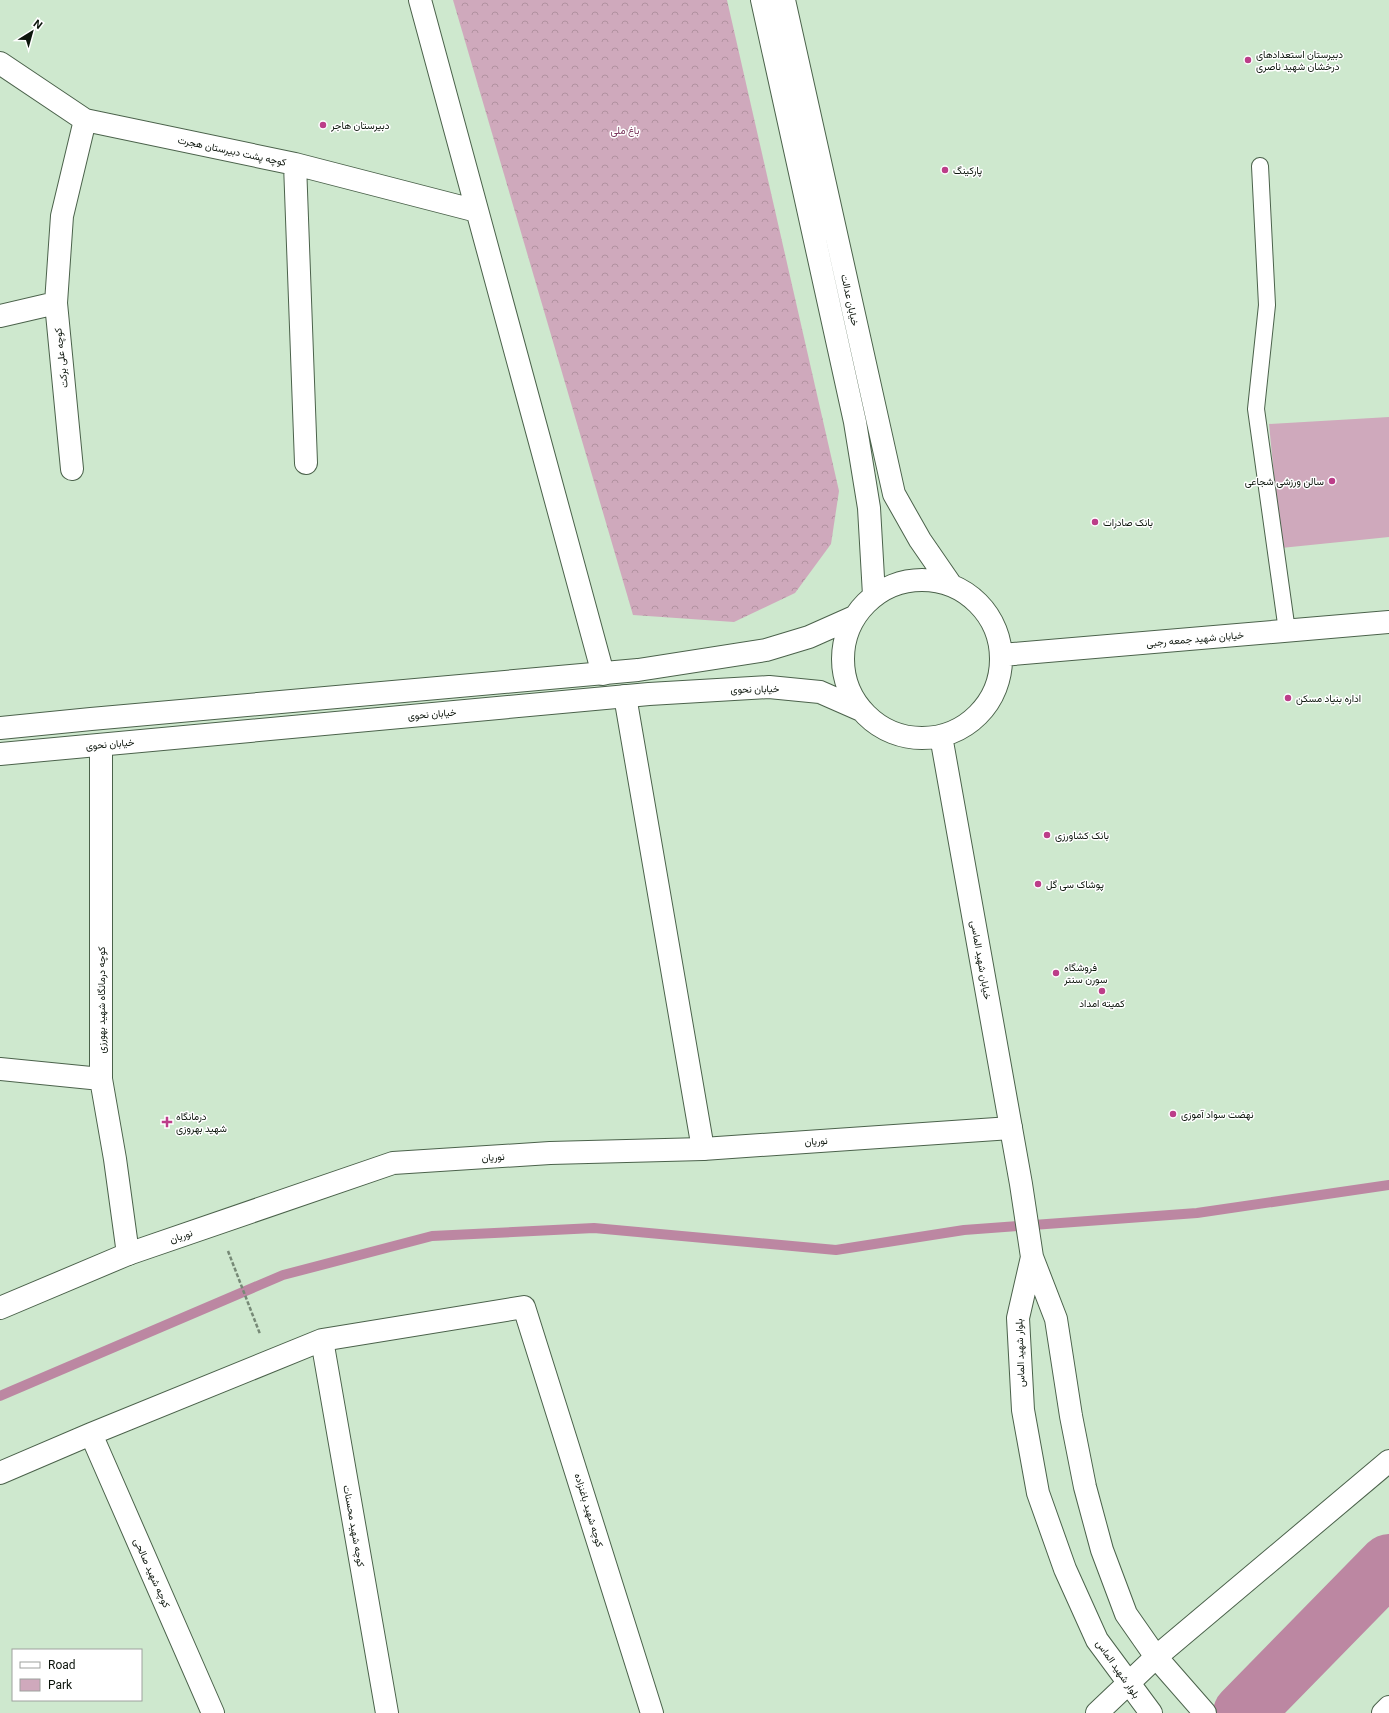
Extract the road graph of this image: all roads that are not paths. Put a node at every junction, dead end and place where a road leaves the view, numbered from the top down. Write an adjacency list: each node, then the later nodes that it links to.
1 (420, 0): 8 (street)
2 (762, 0): 14 (street)
3 (784, 0): 13 (street, خیابان عدالت)
4 (0, 62): 5 (street, کوچه پشت دبیرستان هجرت)
5 (85, 120): 6 (street, کوچه پشت دبیرستان هجرت); 9 (street, کوچه علی برکت)
6 (295, 164): 8 (street, کوچه پشت دبیرستان هجرت); 11 (street)
7 (1260, 166): 17 (lane)
8 (477, 211): 19 (street)
9 (56, 303): 10 (street); 12 (street, کوچه علی برکت)
10 (0, 316)
11 (306, 463)
12 (72, 469)
13 (951, 585): 14 (street); 18 (street)
14 (874, 595): 15 (street)
15 (854, 617): 19 (street); 21 (street)
16 (1389, 622): 17 (street, خیابان شهید جمعه رجبی)
17 (1287, 631): 18 (street, خیابان شهید جمعه رجبی)
18 (1002, 655): 23 (street)
19 (603, 674): 22 (street)
20 (624, 696): 21 (street, خیابان نحوی); 24 (street, خیابان نحوی); 29 (street)
21 (861, 710): 23 (street)
22 (0, 728)
23 (941, 736): 28 (street, خیابان شهید الماسی)
24 (101, 745): 25 (street, خیابان نحوی); 27 (street, کوچه درمانگاه شهید بهورزی)
25 (0, 754)
26 (0, 1069): 27 (street)
27 (101, 1079): 30 (street, کوچه درمانگاه شهید بهورزی)
28 (1011, 1128): 29 (street, نوریان); 31 (street, خیابان شهید الماسی)
29 (703, 1149): 30 (street, نوریان)
30 (128, 1254): 32 (street, نوریان)
31 (1032, 1257): 37 (street); 38 (street, بلوار شهید الماس)
32 (0, 1308)
33 (322, 1340): 34 (street); 42 (street, کوچه شهید محسنات); 43 (street, کوچه شهید باغنزاده)
34 (91, 1434): 36 (street); 41 (street, کوچه شهید صالحی)
35 (1389, 1461): 37 (street)
36 (0, 1473)
37 (1156, 1657): 38 (street); 40 (street)
38 (1128, 1684): 44 (street); 45 (street, بلوار شهید الماس)
39 (1389, 1707): 46 (street)
40 (1201, 1708)
41 (213, 1713)
42 (387, 1713)
43 (652, 1713)
44 (1097, 1713)
45 (1151, 1713)
46 (1383, 1713)

